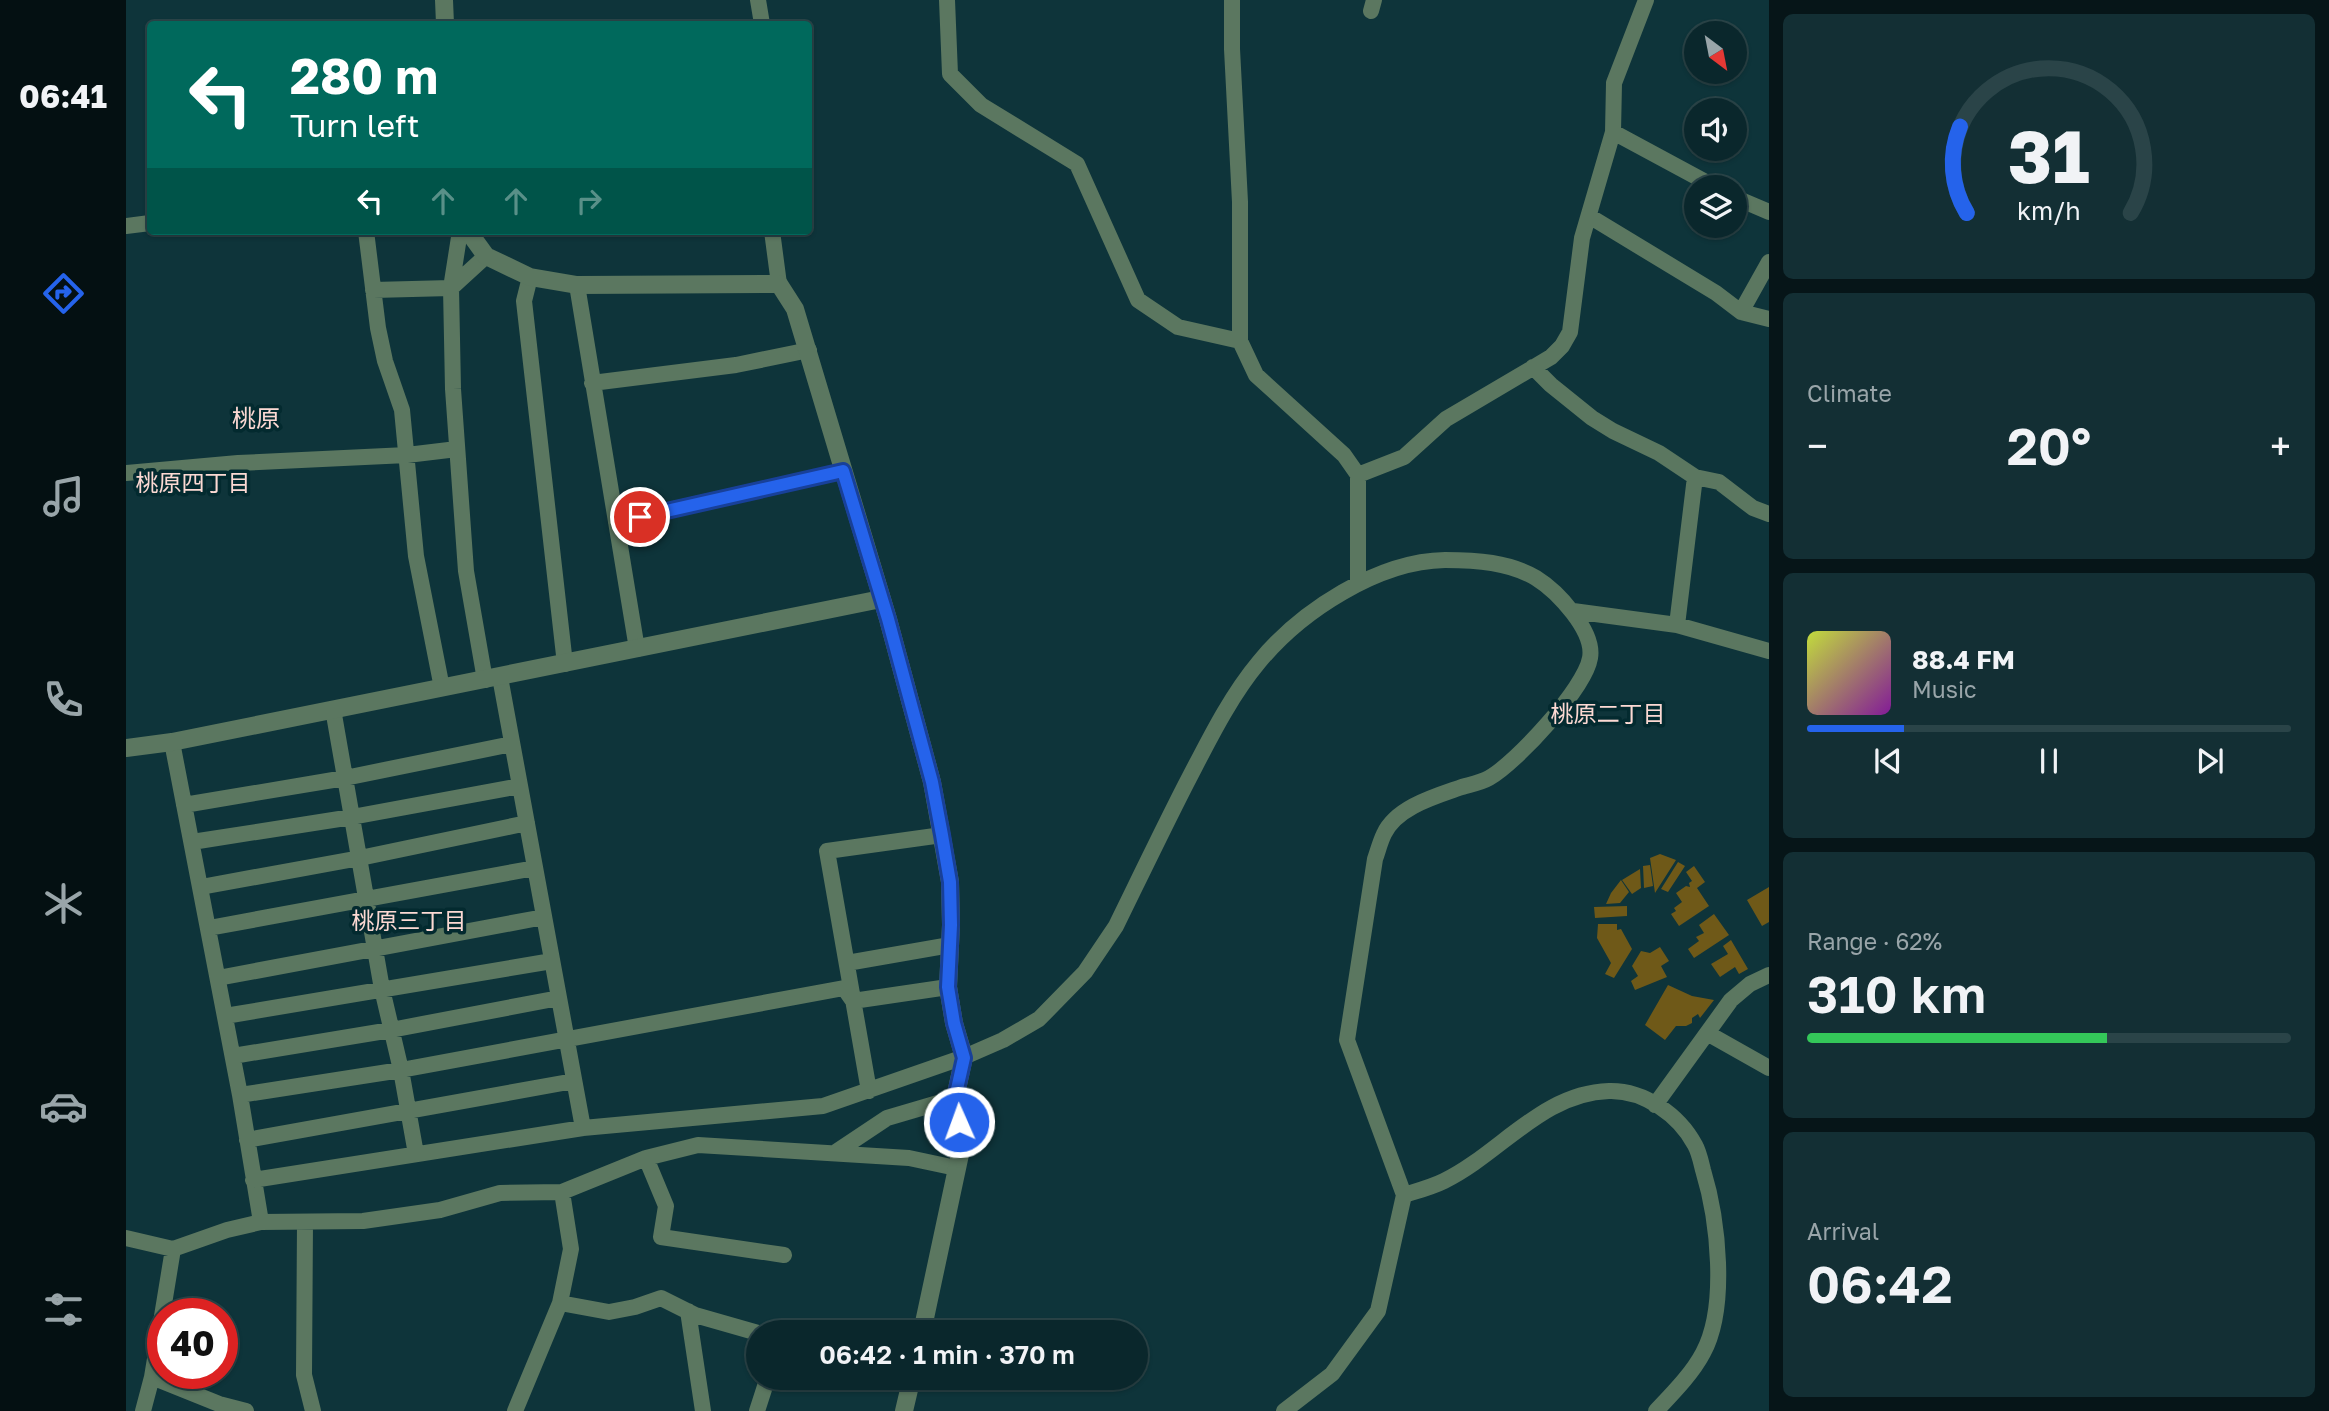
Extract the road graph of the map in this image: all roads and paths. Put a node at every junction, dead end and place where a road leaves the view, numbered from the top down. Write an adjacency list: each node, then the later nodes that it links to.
1 (444, 0): 6 (street)
2 (758, 0): 7 (street)
3 (947, 0): 28 (street)
4 (1232, 0): 28 (street)
5 (1646, 0): 8 (street)
6 (445, 21)
7 (762, 21)
8 (1612, 132): 9 (street); 12 (street)
9 (1693, 175)
10 (1747, 203): 11 (street)
11 (1769, 212)
12 (1589, 215): 26 (street); 30 (street)
13 (147, 223): 14 (street)
14 (126, 226)
15 (366, 235): 25 (street)
16 (459, 235): 24 (street)
17 (471, 235): 19 (street)
18 (773, 235): 22 (street)
19 (486, 256): 21 (street); 24 (street)
20 (1769, 262): 26 (street)
21 (530, 277): 23 (street); 46 (street)
22 (779, 284): 23 (street); 29 (street)
23 (577, 285): 31 (street)
24 (451, 288): 25 (street); 32 (street)
25 (373, 290): 33 (street)
26 (1741, 312): 27 (street)
27 (1769, 319)
28 (1240, 341): 36 (street)
29 (809, 350): 31 (street); 34 (street)
30 (1533, 368): 36 (street); 37 (street)
31 (592, 383): 39 (street)
32 (457, 449): 33 (street); 47 (street)
33 (407, 455): 35 (street); 48 (street)
34 (843, 471): 39 (street); 41 (street)
35 (126, 473)
36 (1358, 475): 40 (street)
37 (1695, 477): 38 (street); 43 (street)
38 (1769, 514)
39 (616, 522): 44 (street)
40 (1358, 583): 42 (street); 81 (street)
41 (881, 599): 44 (street); 58 (street)
42 (1573, 611): 43 (street); 98 (street)
43 (1677, 625): 45 (street)
44 (637, 649): 46 (street)
45 (1769, 651)
46 (565, 664): 47 (street)
47 (493, 679): 48 (street); 51 (street)
48 (442, 688): 49 (street)
49 (334, 709): 50 (street); 53 (street)
50 (172, 743): 52 (street); 55 (street)
51 (512, 744): 53 (street); 54 (street)
52 (126, 748)
53 (345, 778): 55 (street); 56 (street)
54 (520, 786): 56 (street); 57 (street)
55 (184, 805): 59 (street)
56 (352, 817): 59 (street); 60 (street)
57 (527, 823): 60 (street); 61 (street)
58 (942, 835): 66 (street); 69 (street)
59 (192, 842): 62 (street)
60 (360, 858): 62 (street); 63 (street)
61 (535, 868): 63 (street); 64 (street)
62 (201, 887): 65 (street)
63 (366, 900): 65 (street); 67 (street)
64 (544, 917): 67 (street); 68 (street)
65 (209, 928): 71 (street)
66 (950, 946): 69 (street); 72 (street)
67 (375, 948): 71 (street); 73 (street)
68 (552, 961): 73 (street); 74 (street)
69 (847, 963): 75 (street)
70 (1769, 975): 78 (street)
71 (218, 978): 76 (street)
72 (948, 987): 75 (street); 81 (street)
73 (382, 989): 76 (street); 77 (street)
74 (559, 998): 77 (street); 79 (street)
75 (853, 1001): 79 (street); 85 (street)
76 (225, 1016): 80 (street)
77 (391, 1030): 80 (street); 83 (street)
78 (1707, 1032): 82 (street); 88 (street)
79 (566, 1038): 83 (street); 84 (street)
80 (233, 1056): 86 (street)
81 (964, 1058): 85 (street); 87 (street)
82 (1769, 1068)
83 (401, 1070): 86 (street); 89 (street)
84 (574, 1081): 89 (street); 90 (street)
85 (869, 1091): 90 (street)
86 (240, 1095): 91 (street)
87 (955, 1098): 92 (street); 95 (street)
88 (1655, 1105): 98 (street); 121 (street)
89 (408, 1110): 91 (street); 93 (street)
90 (583, 1128): 93 (street)
91 (247, 1140): 96 (street)
92 (836, 1152): 94 (street); 95 (street)
93 (415, 1154): 96 (street)
94 (646, 1158): 97 (street); 103 (street)
95 (956, 1168): 107 (street)
96 (253, 1180): 99 (street)
97 (562, 1192): 100 (street); 105 (street)
98 (1404, 1195): 120 (street)
99 (261, 1222): 100 (street); 102 (street)
100 (305, 1223): 115 (street)
101 (126, 1238): 102 (street)
102 (173, 1249): 104 (street)
103 (784, 1255)
104 (165, 1298)
105 (560, 1303): 106 (street); 116 (street)
106 (688, 1311): 108 (street); 117 (street)
107 (924, 1320)
108 (746, 1329)
109 (149, 1389): 113 (street)
110 (182, 1389): 114 (street)
111 (764, 1390): 118 (street)
112 (909, 1390): 119 (street)
113 (143, 1411)
114 (246, 1411)
115 (313, 1411)
116 (515, 1411)
117 (703, 1411)
118 (757, 1411)
119 (904, 1411)
120 (1284, 1411)
121 (1656, 1411)

